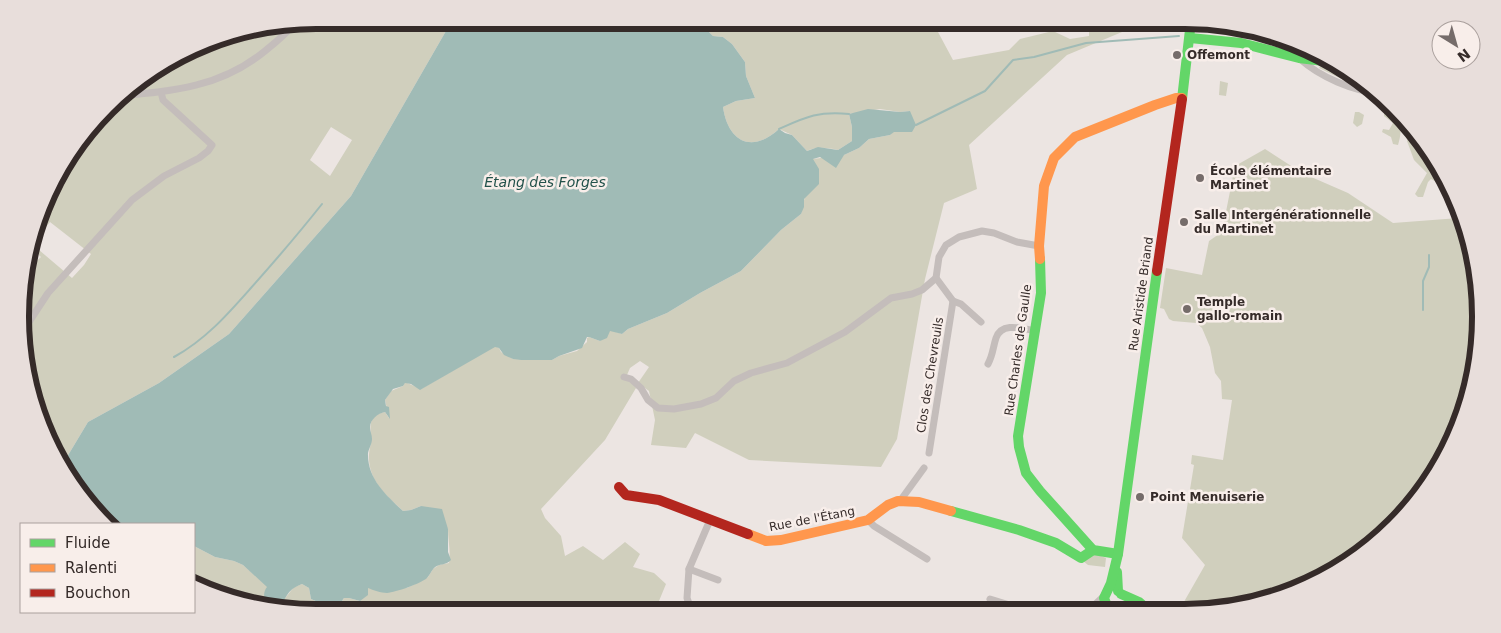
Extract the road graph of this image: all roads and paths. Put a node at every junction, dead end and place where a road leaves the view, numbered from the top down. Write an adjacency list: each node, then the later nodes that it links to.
1 (1191, 29): 3 (street, Rue Aristide Briand)
2 (287, 30): 7 (street)
3 (1190, 38): 4 (street); 9 (street, Rue Aristide Briand)
4 (1300, 58): 5 (street); 6 (street)
5 (1315, 60)
6 (1362, 90)
7 (161, 92): 8 (street); 13 (street)
8 (133, 95)
9 (1182, 98): 10 (street, Rue Charles de Gaulle); 25 (street, Rue Aristide Briand)
10 (1039, 246): 11 (street); 15 (street, Rue Charles de Gaulle)
11 (936, 278): 12 (street); 17 (street)
12 (953, 301): 14 (street); 18 (street, Clos des Chevreuils)
13 (29, 322)
14 (981, 322)
15 (1036, 331): 16 (street); 24 (street, Rue Charles de Gaulle)
16 (988, 364)
17 (628, 378)
18 (929, 454)
19 (924, 468): 21 (street)
20 (618, 487): 22 (street, Rue de l'Étang)
21 (900, 501): 23 (street, Rue de l'Étang); 24 (street)
22 (710, 520): 23 (street, Rue de l'Étang); 27 (street)
23 (868, 520): 26 (street)
24 (1093, 550): 25 (street)
25 (1118, 554): 29 (street, Rue Aristide Briand); 33 (street, Rue Aristide Briand)
26 (927, 559)
27 (689, 569): 28 (street); 31 (street)
28 (718, 580)
29 (1120, 593): 33 (street, Rue Aristide Briand); 33 (street); 35 (street)
30 (990, 598): 32 (street)
31 (689, 604)
32 (1008, 604)
33 (1109, 604): 34 (street)
34 (1132, 604)
35 (1139, 604)

